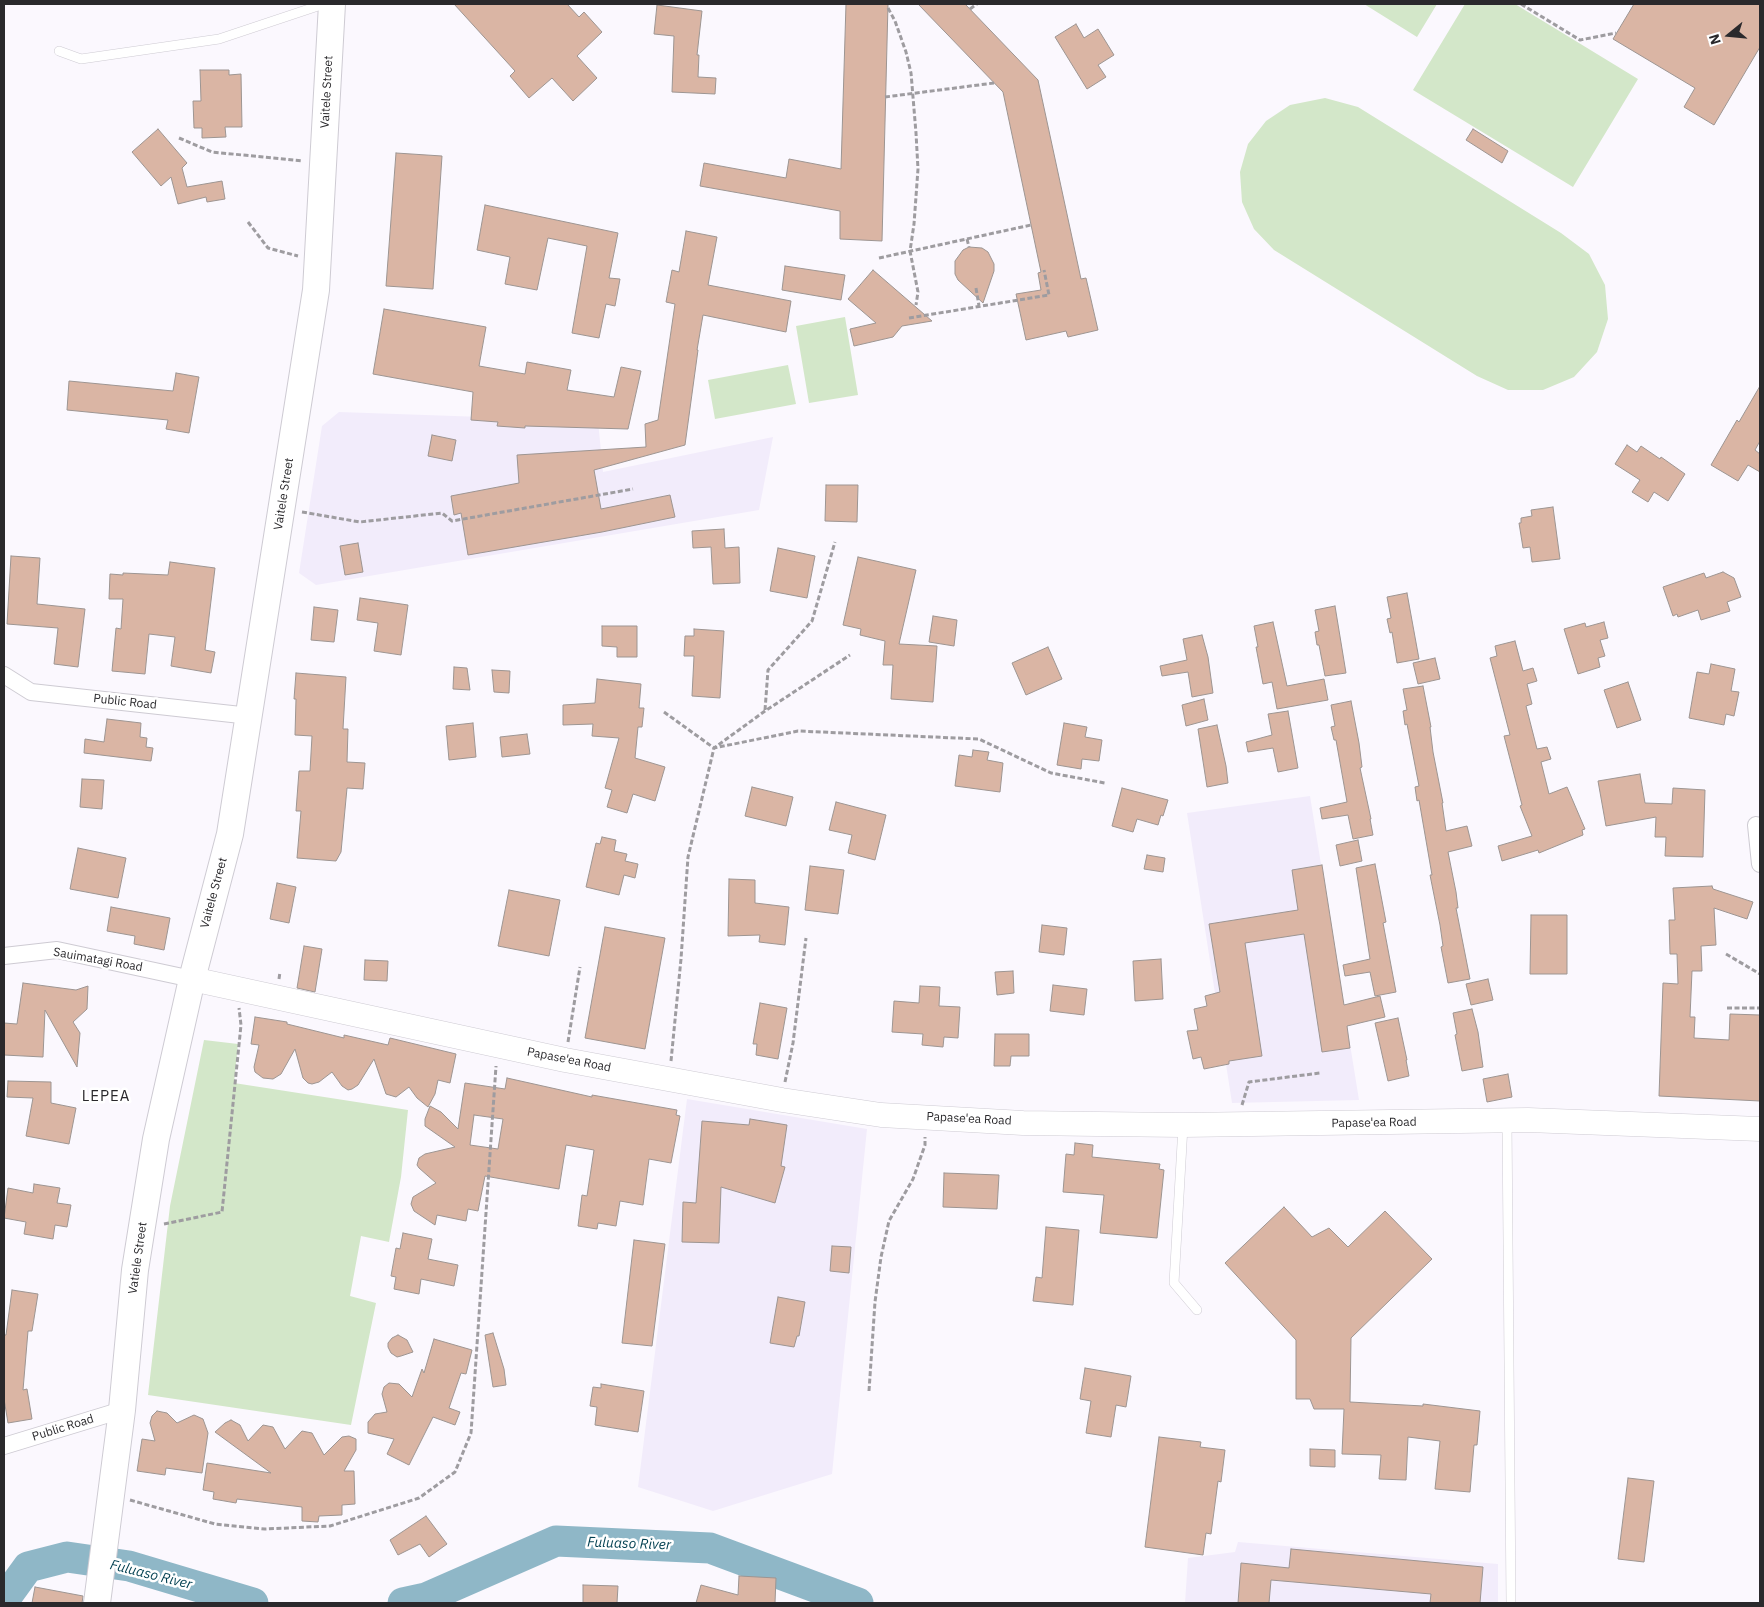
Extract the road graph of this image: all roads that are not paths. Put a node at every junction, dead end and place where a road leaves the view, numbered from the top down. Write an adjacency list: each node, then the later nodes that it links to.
1 (324, 4): 3 (lane)
2 (332, 4): 5 (main road, Vaitele Street)
3 (59, 52)
4 (4, 675): 5 (street, Public Road)
5 (250, 716): 9 (main road, Vaitele Street)
6 (1756, 826): 7 (street)
7 (1760, 864)
8 (4, 956): 9 (street, Sauimatagi Road)
9 (192, 979): 11 (main road, Papase'ea Road); 14 (main road, Vatiele Street)
10 (1507, 1120): 11 (main road, Papase'ea Road); 12 (main road, Papase'ea Road); 17 (lane)
11 (1182, 1125): 13 (lane)
12 (1760, 1129)
13 (1197, 1310)
14 (122, 1410): 15 (street, Public Road); 16 (main road, Vatiele Street)
15 (4, 1446)
16 (99, 1595)
17 (1511, 1603)

